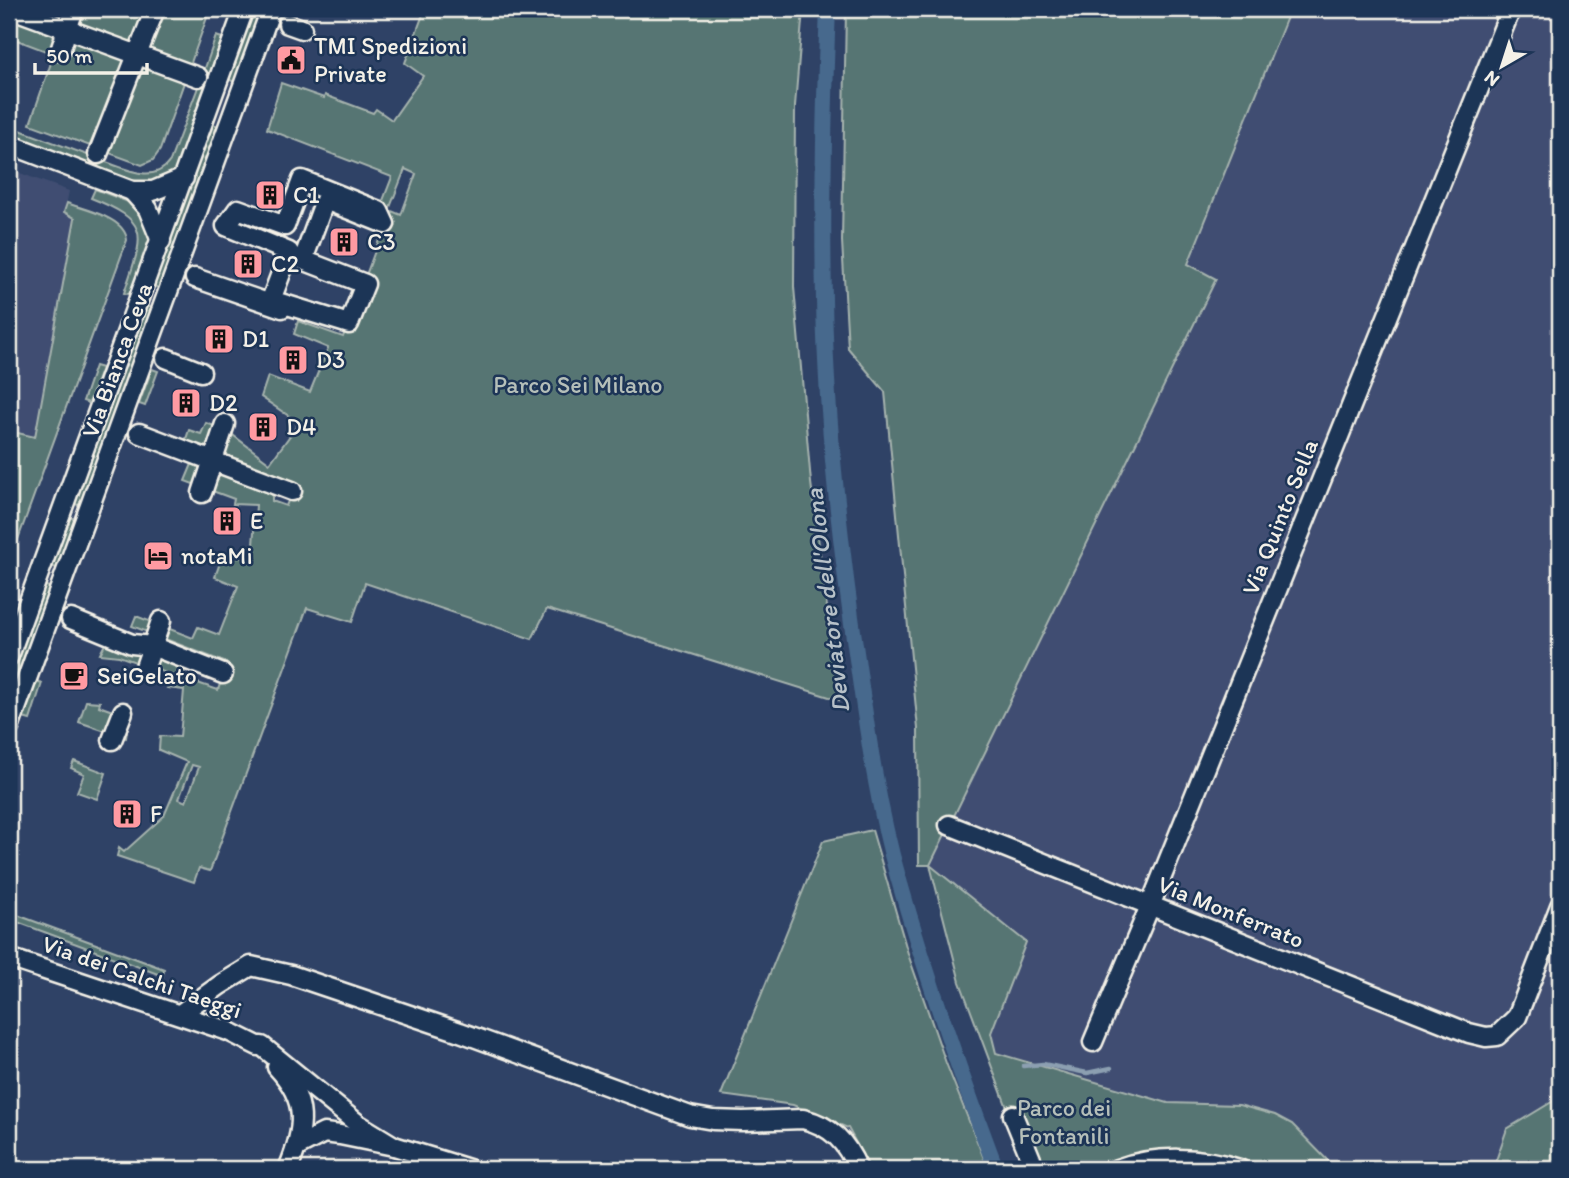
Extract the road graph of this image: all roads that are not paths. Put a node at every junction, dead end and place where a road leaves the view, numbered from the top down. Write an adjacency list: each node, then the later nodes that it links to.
1 (12, 9): 7 (street)
2 (74, 9): 7 (street)
3 (155, 9): 9 (street)
4 (244, 9): 13 (street, Via Bianca Ceva)
5 (271, 9): 19 (street, Via Bianca Ceva)
6 (1511, 9): 37 (street, Via Quinto Sella)
7 (67, 29): 8 (street); 9 (street)
8 (60, 51)
9 (137, 54): 10 (street); 12 (street)
10 (198, 76)
11 (9, 144): 14 (street)
12 (99, 154)
13 (184, 178): 14 (street); 16 (street, Via Bianca Ceva)
14 (132, 191): 16 (street)
15 (229, 217): 15 (street)
16 (161, 241): 18 (street, Via Bianca Ceva)
17 (195, 278): 20 (street)
18 (142, 292): 19 (street); 27 (street, Via Bianca Ceva)
19 (166, 299): 28 (street, Via Bianca Ceva)
20 (358, 334)
21 (166, 358): 22 (street)
22 (201, 372)
23 (224, 427): 25 (street)
24 (139, 433): 25 (street)
25 (208, 473): 26 (street)
26 (292, 491)
27 (39, 574): 28 (street); 30 (street, Via Bianca Ceva)
28 (61, 582): 32 (street, Via Bianca Ceva)
29 (71, 619): 31 (street)
30 (9, 656)
31 (223, 674)
32 (14, 693): 34 (street, Via Bianca Ceva)
33 (123, 714): 35 (street)
34 (9, 728)
35 (113, 737)
36 (949, 825): 37 (street, Via Monferrato)
37 (1150, 906): 38 (street, Via Monferrato); 41 (street, Via Quinto Sella)
38 (1560, 906)
39 (9, 958): 40 (street, Via dei Calchi Taeggi)
40 (180, 1014): 42 (street, Via dei Calchi Taeggi); 46 (street)
41 (1093, 1042)
42 (258, 1046): 44 (street, Via dei Calchi Taeggi); 45 (street, Via dei Calchi Taeggi)
43 (1013, 1115): 50 (street)
44 (394, 1146): 45 (street, Via dei Calchi Taeggi); 49 (street, Via dei Calchi Taeggi)
45 (298, 1147): 48 (street)
46 (857, 1168)
47 (1230, 1168): 51 (street)
48 (288, 1169)
49 (469, 1169)
50 (1035, 1169)
51 (1117, 1169)

